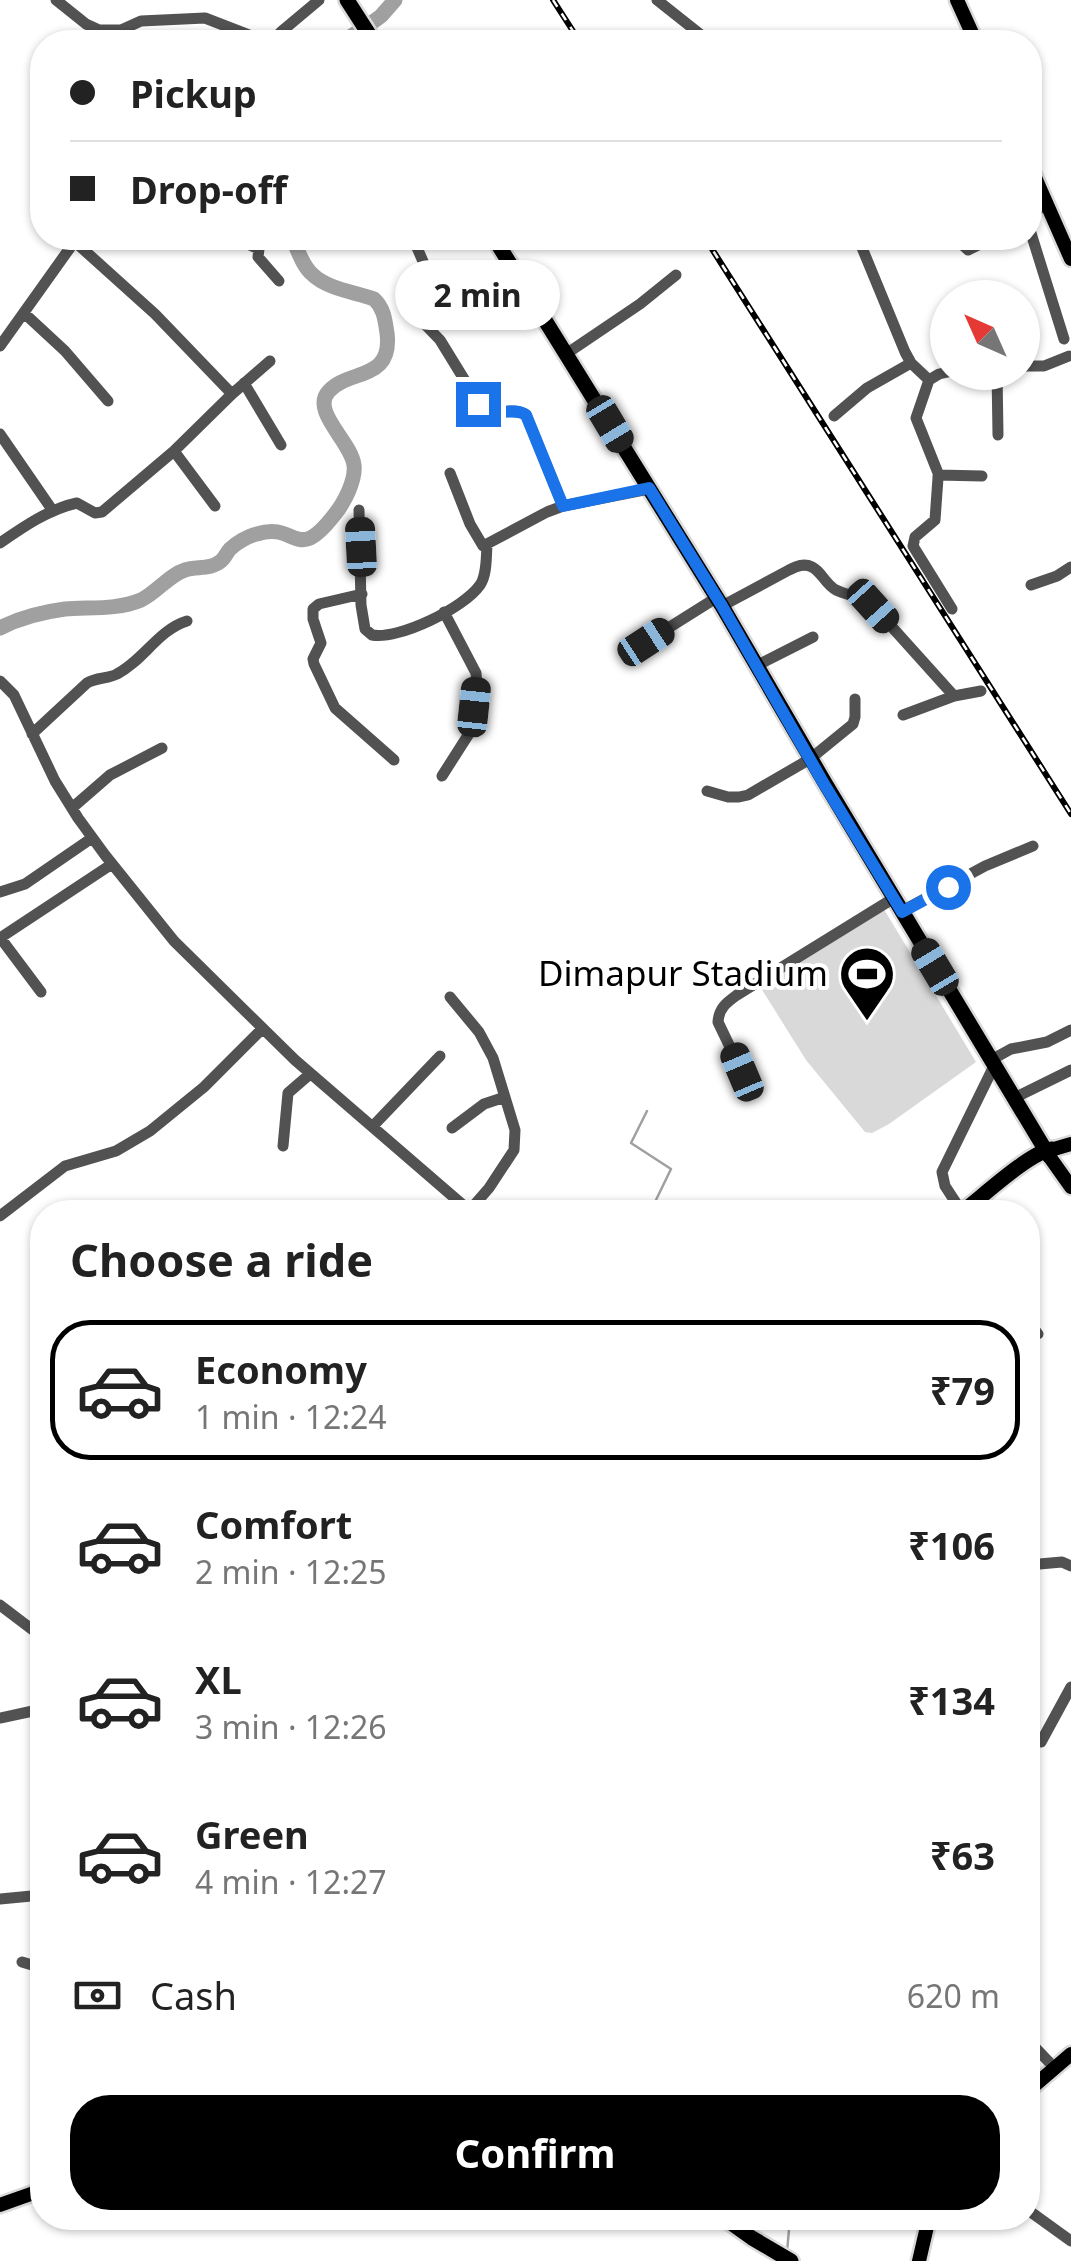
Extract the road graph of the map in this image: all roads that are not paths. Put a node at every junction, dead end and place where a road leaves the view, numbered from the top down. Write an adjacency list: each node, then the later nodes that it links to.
1 (56, 0): 6 (street)
2 (319, 0): 9 (street)
3 (348, 0): 10 (highway)
4 (657, 0): 11 (street)
5 (957, 0): 12 (main road)
6 (99, 30)
7 (121, 30): 8 (street)
8 (237, 30)
9 (283, 30)
10 (367, 30)
11 (695, 30)
12 (971, 30)
13 (1042, 193): 14 (main road)
14 (1047, 204): 15 (street); 23 (main road)
15 (1042, 207)
16 (67, 250): 26 (street)
17 (87, 250): 37 (street)
18 (258, 250): 25 (street)
19 (418, 250): 49 (street)
20 (501, 250): 29 (highway)
21 (863, 250): 32 (street)
22 (1037, 250): 27 (street)
23 (1071, 259)
24 (676, 275): 29 (street)
25 (280, 281)
26 (24, 313): 28 (street); 38 (street)
27 (1068, 337): 30 (street)
28 (0, 346)
29 (566, 354): 47 (highway)
30 (1070, 359): 33 (street)
31 (270, 360): 35 (street)
32 (911, 363): 34 (street); 39 (street)
33 (1040, 366)
34 (930, 380): 45 (street)
35 (244, 383): 37 (street); 42 (street)
36 (997, 390): 41 (street)
37 (232, 394): 43 (street)
38 (108, 401)
39 (834, 416)
40 (0, 434): 51 (street)
41 (998, 436)
42 (281, 445)
43 (174, 451): 48 (street); 51 (street)
44 (450, 473): 53 (street)
45 (938, 475): 46 (street); 58 (street)
46 (982, 476)
47 (649, 488): 49 (street); 57 (highway)
48 (215, 506)
49 (563, 506): 53 (street)
50 (359, 510): 56 (street)
51 (54, 511): 52 (street)
52 (0, 543)
53 (486, 546): 59 (street)
54 (1071, 567): 55 (street)
55 (1030, 585)
56 (362, 594): 59 (street); 72 (street)
57 (719, 602): 62 (street); 63 (highway); 66 (street)
58 (952, 609)
59 (444, 612): 73 (street)
60 (187, 621): 69 (street)
61 (813, 637): 63 (street)
62 (646, 642)
63 (756, 666): 71 (highway)
64 (0, 680): 69 (street)
65 (981, 691): 66 (street)
66 (954, 696): 68 (street)
67 (856, 699): 71 (street)
68 (903, 715)
69 (32, 734): 75 (street)
70 (162, 748): 75 (street)
71 (810, 758): 74 (street); 80 (highway)
72 (394, 760)
73 (442, 776)
74 (707, 791)
75 (72, 808): 76 (street)
76 (92, 838): 78 (street); 79 (street)
77 (1033, 846): 80 (street)
78 (112, 864): 81 (street); 83 (street)
79 (0, 892)
80 (898, 904): 86 (highway); 89 (street)
81 (40, 992)
82 (450, 997): 90 (street)
83 (262, 1030): 88 (street); 103 (street)
84 (1071, 1030): 86 (street)
85 (440, 1056): 92 (street)
86 (992, 1063): 91 (highway); 100 (street)
87 (1071, 1070): 91 (street)
88 (310, 1074): 92 (street); 95 (street)
89 (748, 1092)
90 (504, 1097): 93 (street); 99 (street)
91 (1014, 1098): 96 (highway)
92 (373, 1126): 98 (street)
93 (452, 1128)
94 (1071, 1144): 96 (main road)
95 (282, 1146)
96 (1049, 1152): 97 (main road); 101 (highway); 102 (highway)
97 (1071, 1187)
98 (456, 1200)
99 (480, 1200)
100 (954, 1200)
101 (979, 1200)
102 (992, 1200)
103 (0, 1215)
104 (1071, 1548): 105 (street)
105 (1066, 1564): 106 (street)
106 (1040, 1565)
107 (0, 1605): 108 (street)
108 (30, 1628)
109 (1071, 1687): 112 (street)
110 (30, 1712): 111 (street)
111 (0, 1718)
112 (1041, 1742)
113 (30, 1896): 114 (street)
114 (0, 1899)
115 (22, 1962): 116 (street)
116 (30, 1964)
117 (1071, 2043): 120 (main road)
118 (1040, 2053): 120 (street)
119 (1071, 2054): 122 (main road)
120 (1049, 2062): 121 (main road)
121 (1040, 2070)
122 (1040, 2081)
123 (30, 2195): 125 (main road)
124 (30, 2203): 126 (main road)
125 (0, 2206)
126 (0, 2213)
127 (1040, 2219): 132 (street)
128 (727, 2230): 133 (highway)
129 (741, 2230): 134 (highway)
130 (926, 2230): 135 (main road)
131 (934, 2230): 136 (main road)
132 (1071, 2242)
133 (771, 2261)
134 (791, 2261)
135 (919, 2261)
136 (928, 2261)

